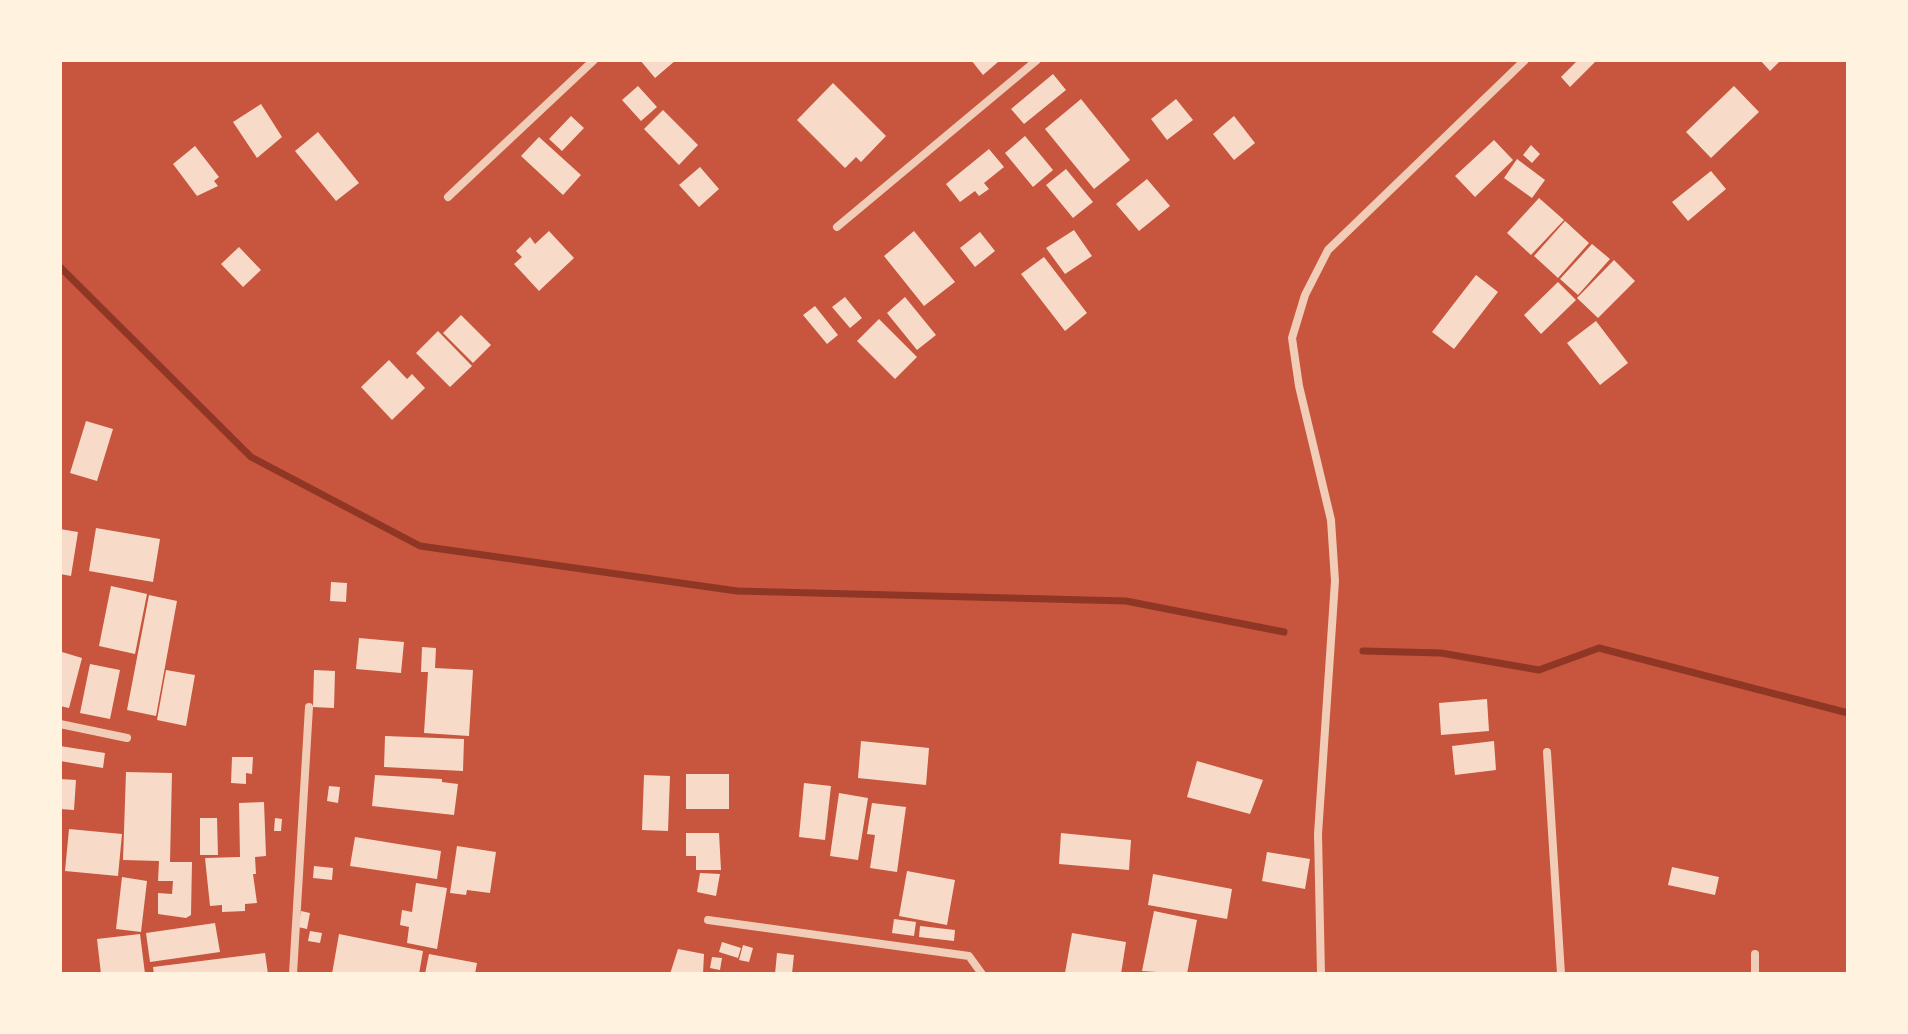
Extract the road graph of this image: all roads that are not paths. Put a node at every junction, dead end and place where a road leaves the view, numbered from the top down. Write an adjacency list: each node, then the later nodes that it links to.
1 (594, 60): 4 (street)
2 (1037, 60): 5 (street)
3 (1525, 60): 14 (street)
4 (448, 197)
5 (837, 227)
6 (309, 707): 12 (street)
7 (60, 724): 8 (street)
8 (127, 738)
9 (1547, 752): 15 (street)
10 (708, 920): 13 (street)
11 (1755, 954): 16 (street)
12 (293, 974)
13 (982, 974)
14 (1321, 974)
15 (1561, 974)
16 (1755, 974)

